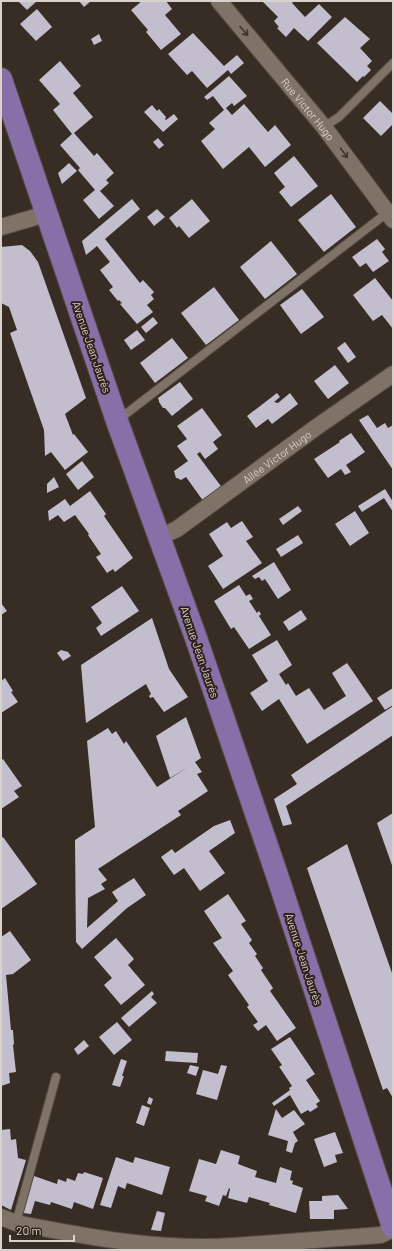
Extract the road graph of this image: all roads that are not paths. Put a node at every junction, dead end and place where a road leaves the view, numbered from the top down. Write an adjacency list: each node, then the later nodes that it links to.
1 (219, 1): 4 (street, Rue Victor Hugo, one-way to 4)
2 (393, 63): 4 (lane)
3 (1, 79): 5 (main road, Avenue Jean Jaurès)
4 (324, 127): 6 (street, Rue Victor Hugo, one-way to 6)
5 (46, 214): 7 (street); 9 (main road, Avenue Jean Jaurès)
6 (390, 216): 9 (lane)
7 (1, 227)
8 (393, 374): 10 (street, Allée Victor Hugo)
9 (117, 421): 10 (main road, Avenue Jean Jaurès)
10 (160, 537): 13 (main road, Avenue Jean Jaurès)
11 (56, 1077): 12 (lane)
12 (8, 1220): 14 (street)
13 (393, 1228): 15 (street)
14 (123, 1247): 15 (street)
15 (217, 1250)

